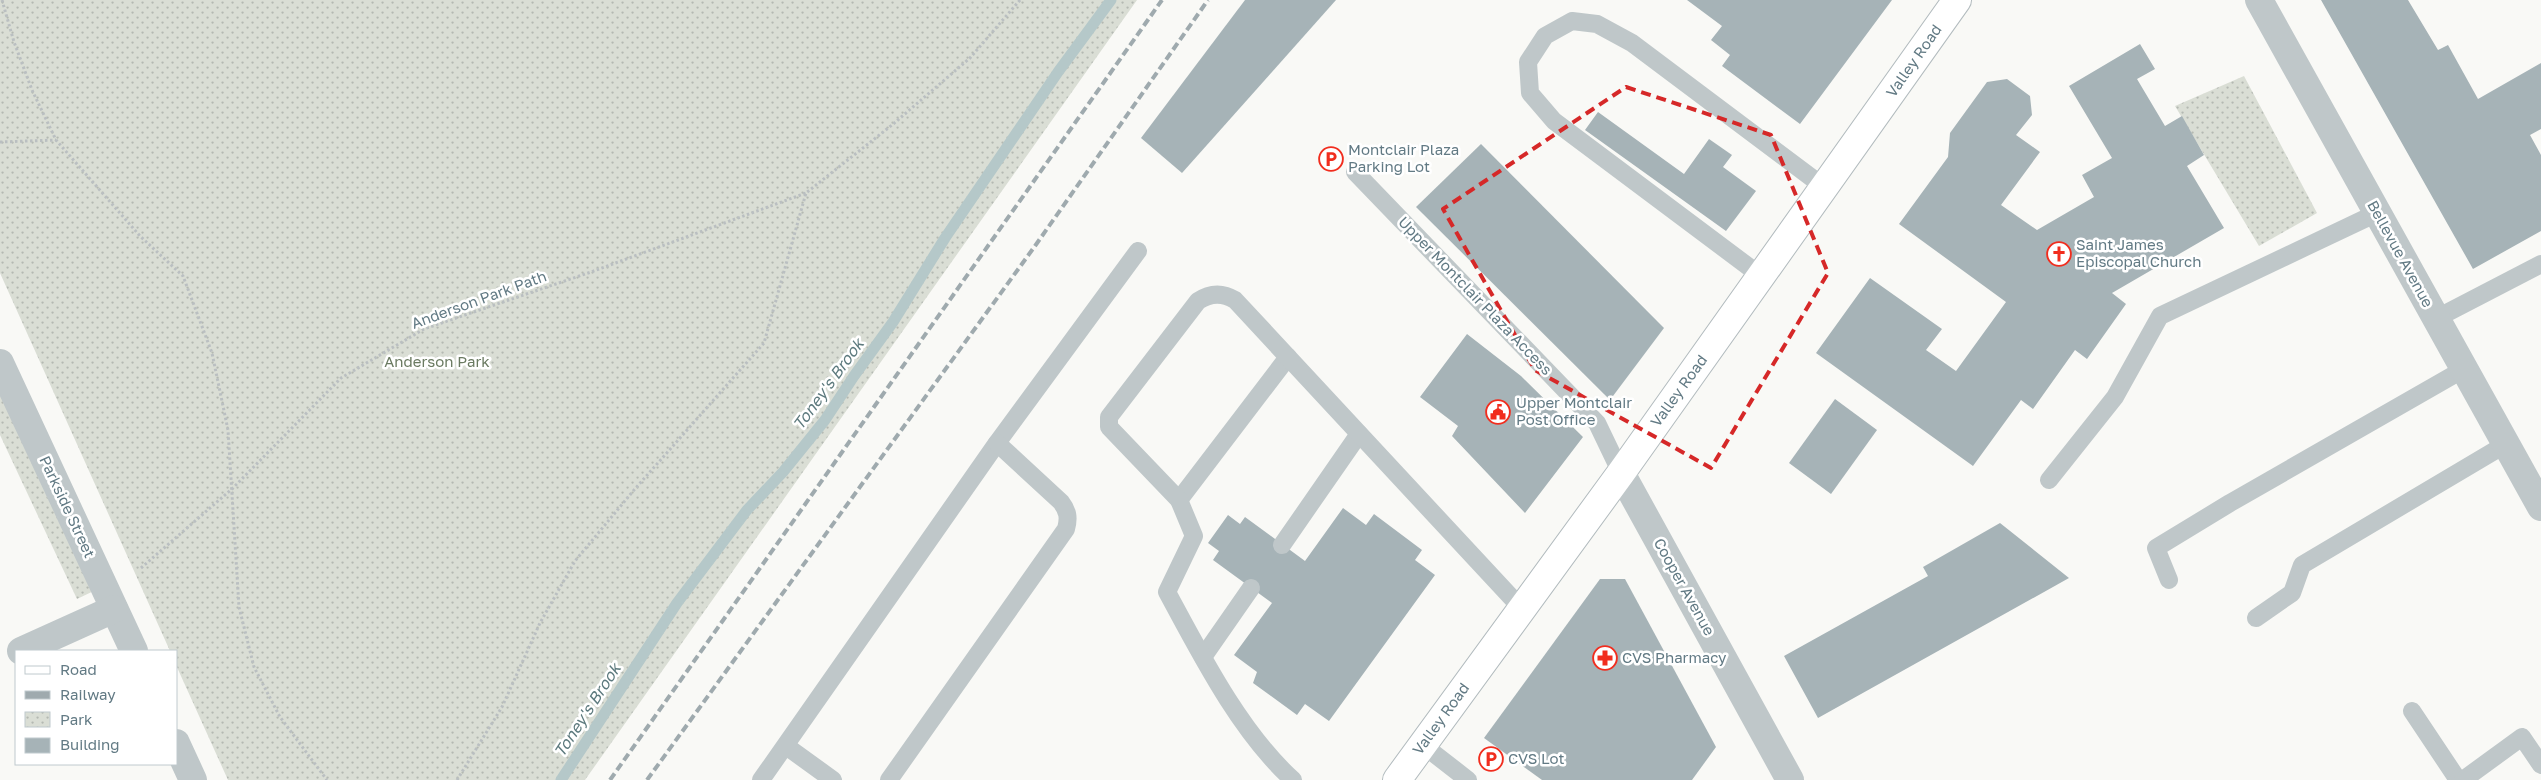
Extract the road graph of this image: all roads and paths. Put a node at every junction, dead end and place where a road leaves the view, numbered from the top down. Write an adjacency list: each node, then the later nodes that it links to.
1 (2, 0): 5 (path)
2 (1020, 0): 9 (path, Anderson Park Path)
3 (1957, 0): 8 (main road, Valley Road)
4 (2259, 0): 10 (street, Bellevue Avenue)
5 (56, 140): 6 (path); 23 (path)
6 (0, 142)
7 (1355, 172): 21 (lane, Upper Montclair Plaza Access)
8 (1824, 187): 13 (main road, Valley Road); 13 (lane)
9 (806, 193): 23 (path, Anderson Park Path); 45 (path)
10 (2377, 213): 14 (street, Bellevue Avenue); 22 (lane)
11 (1138, 251): 19 (lane)
12 (2541, 264): 14 (lane)
13 (1761, 276): 21 (main road, Valley Road)
14 (2436, 318): 17 (street, Bellevue Avenue)
15 (1288, 357): 18 (lane); 24 (lane); 24 (lane)
16 (0, 363): 30 (street, Parkside Street)
17 (2464, 369): 20 (street, Bellevue Avenue); 28 (lane)
18 (1359, 434): 26 (lane); 31 (lane)
19 (997, 443): 40 (lane); 48 (lane)
20 (2506, 444): 25 (street, Bellevue Avenue); 32 (lane)
21 (1621, 473): 31 (main road, Valley Road); 52 (street, Cooper Avenue)
22 (2049, 480)
23 (233, 488): 27 (path, Anderson Park Path); 44 (path)
24 (1180, 500): 36 (lane)
25 (2541, 507)
26 (1282, 545)
27 (142, 568)
28 (2169, 580)
29 (1252, 588): 36 (lane)
30 (114, 609): 33 (street); 34 (street, Parkside Street)
31 (1522, 609): 39 (main road, Valley Road)
32 (2256, 618)
33 (23, 650)
34 (134, 650)
35 (15, 654): 37 (street)
36 (1202, 657): 49 (lane)
37 (0, 661)
38 (2412, 711): 53 (lane)
39 (1423, 745): 50 (main road, Valley Road); 51 (lane)
40 (786, 746): 46 (lane); 47 (lane)
41 (178, 747): 43 (street)
42 (2541, 765): 54 (lane)
43 (194, 780)
44 (327, 780)
45 (457, 780)
46 (762, 780)
47 (833, 780)
48 (889, 780)
49 (1293, 780)
50 (1397, 780)
51 (1468, 780)
52 (1790, 780)
53 (2458, 780)
54 (2463, 780)

